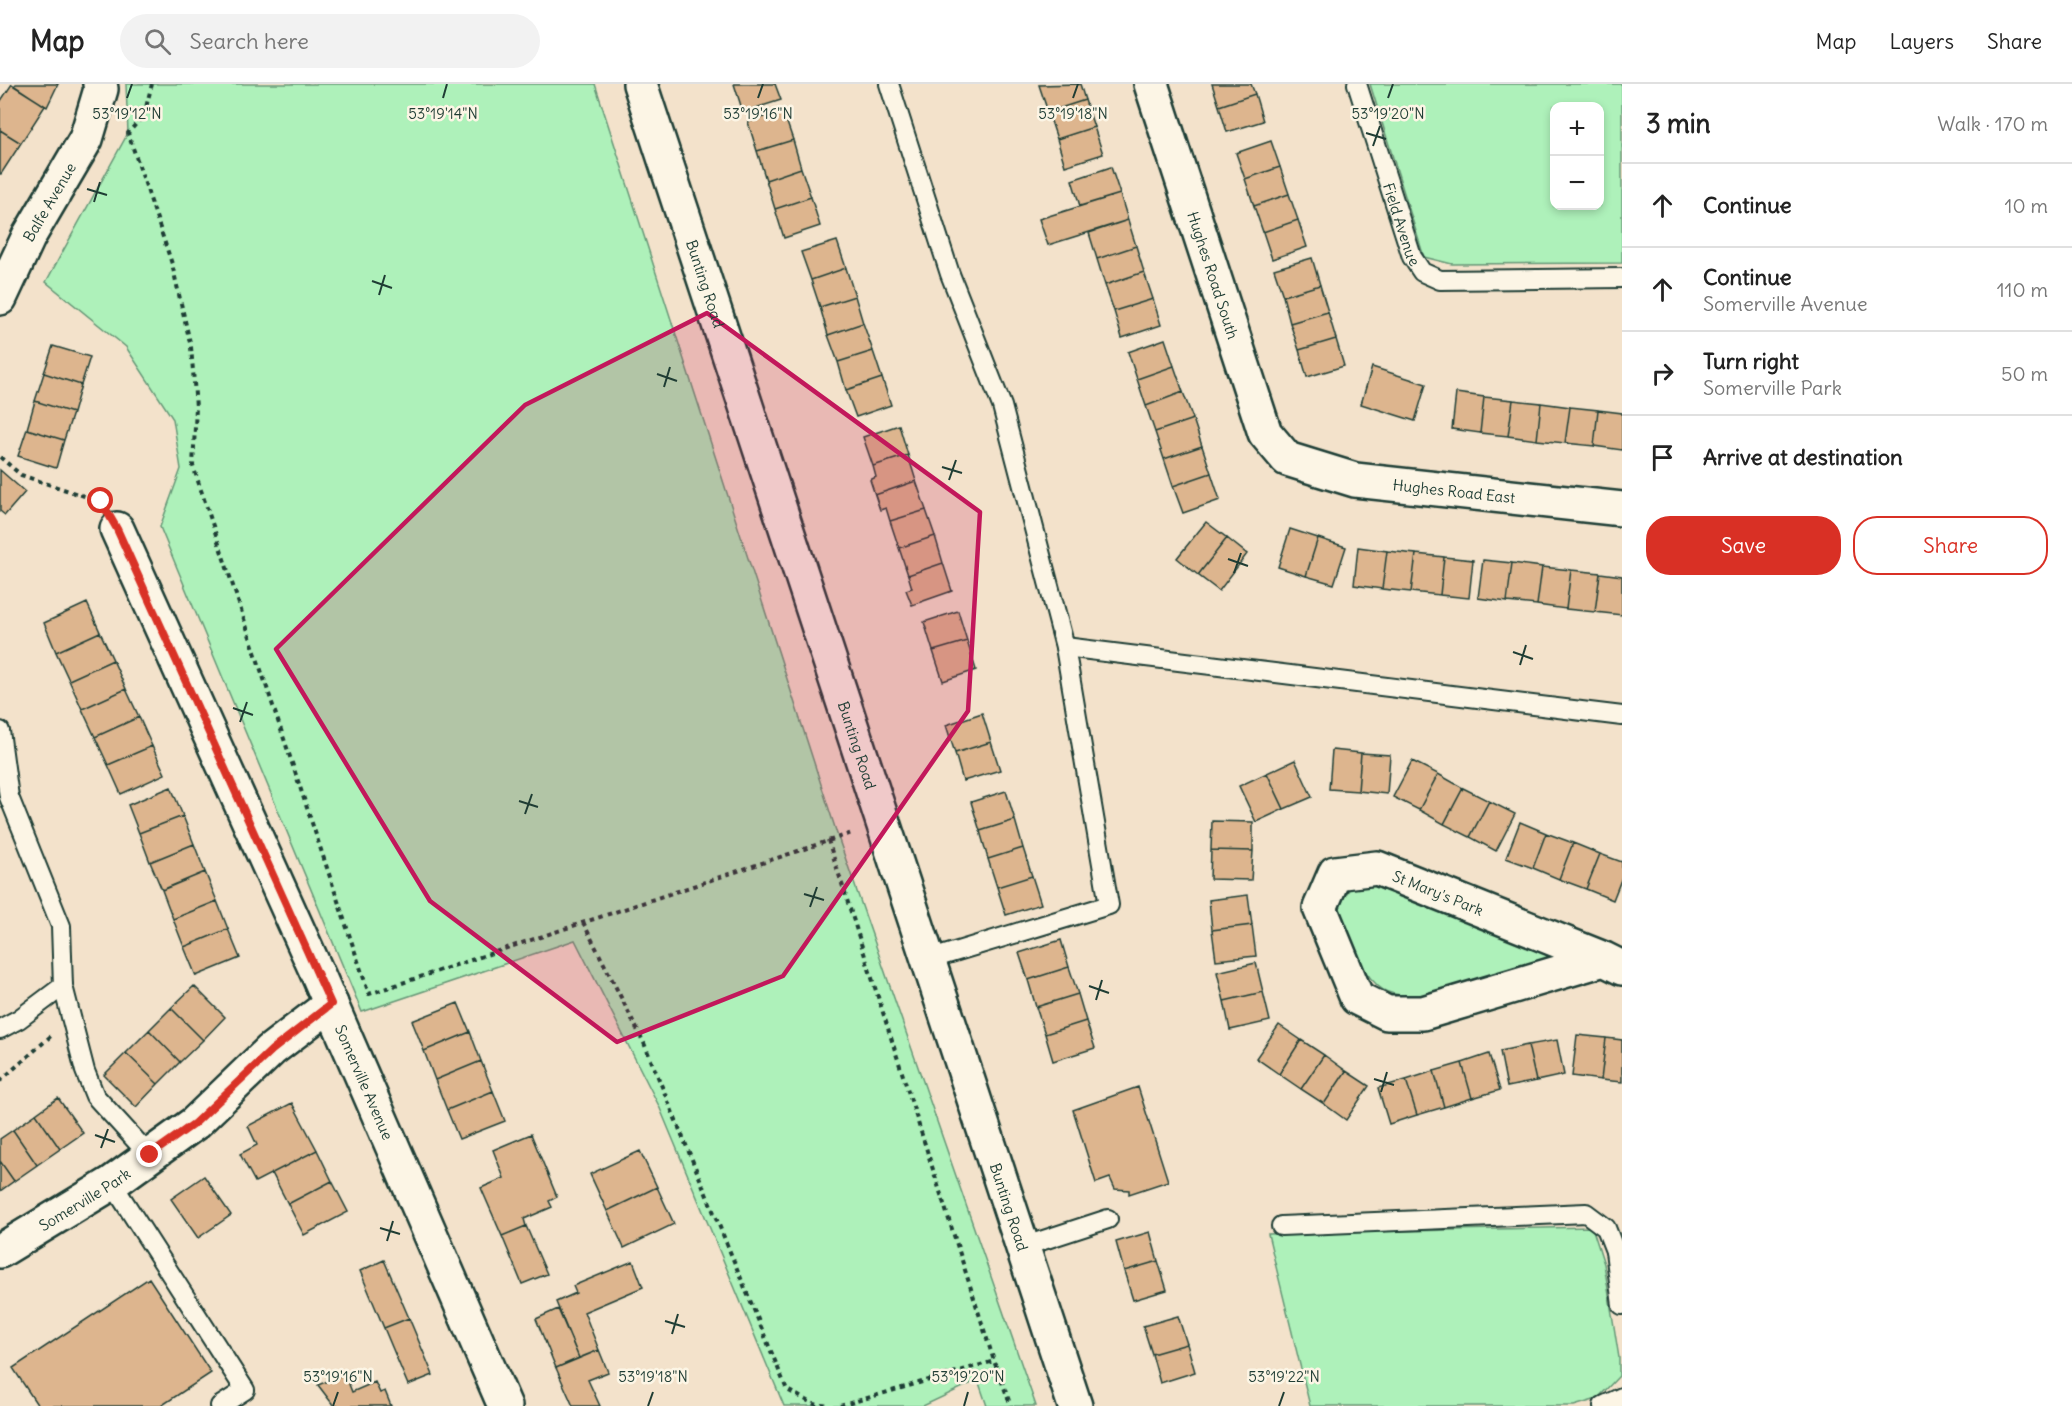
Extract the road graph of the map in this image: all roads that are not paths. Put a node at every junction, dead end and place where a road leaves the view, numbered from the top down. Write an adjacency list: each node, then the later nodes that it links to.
1 (100, 84): 7 (street, Balfe Avenue)
2 (640, 84): 14 (street, Bunting Road)
3 (889, 84): 11 (lane)
4 (1151, 84): 8 (street, Hughes Road South)
5 (1357, 84): 6 (lane, Field Avenue)
6 (1622, 278)
7 (0, 298)
8 (1287, 459): 9 (street, Hughes Road East)
9 (1622, 509)
10 (117, 529): 17 (street, Somerville Avenue)
11 (1065, 647): 12 (lane); 14 (lane)
12 (1622, 716)
13 (0, 731): 16 (lane)
14 (928, 960): 23 (street, Bunting Road)
15 (1613, 964): 15 (street, St Mary's Park)
16 (63, 986): 18 (lane); 19 (lane)
17 (331, 1004): 19 (street, Somerville Park); 29 (street, Somerville Avenue)
18 (0, 1029)
19 (150, 1155): 20 (street, Somerville Park)
20 (112, 1183): 25 (street, Somerville Park); 28 (lane)
21 (1108, 1219): 23 (lane)
22 (1281, 1226): 24 (lane)
23 (1022, 1247): 30 (street, Bunting Road)
24 (1619, 1250): 26 (lane)
25 (0, 1251)
26 (1622, 1305)
27 (1622, 1397): 31 (lane)
28 (220, 1406)
29 (505, 1406)
30 (1075, 1406)
31 (1603, 1406)

